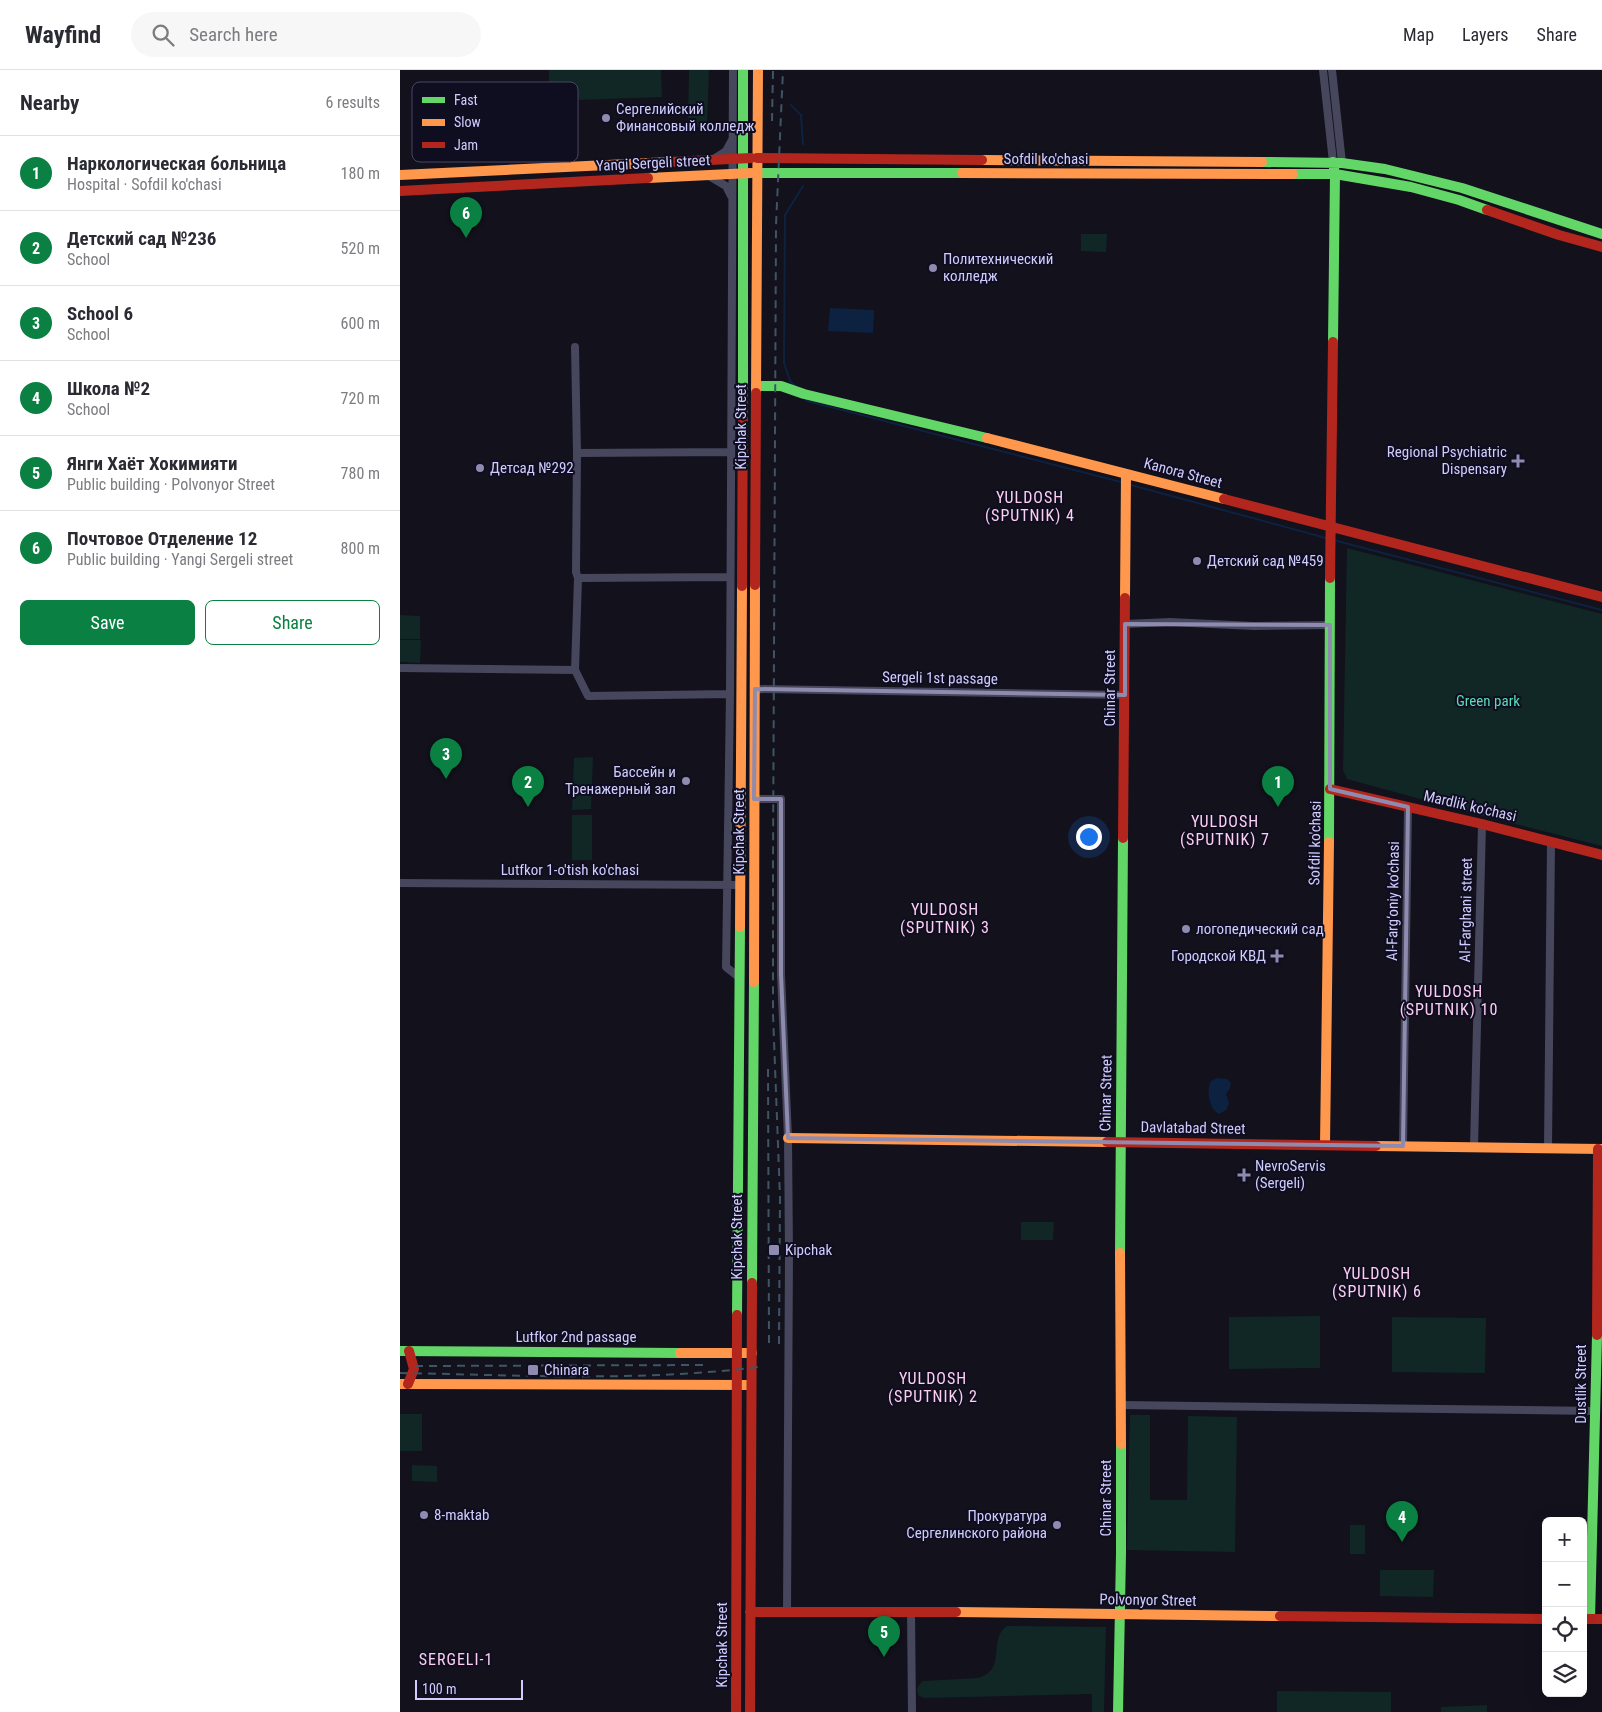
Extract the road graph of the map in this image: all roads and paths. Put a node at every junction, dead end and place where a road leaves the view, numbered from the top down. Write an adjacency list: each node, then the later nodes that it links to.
1 (733, 70): 6 (street, Kipchak Street)
2 (744, 70): 9 (street, Kipchak Street)
3 (758, 70): 7 (street, Kipchak Street)
4 (1323, 70): 12 (street, Sofdil ko'chasi)
5 (1332, 70): 12 (street, Sofdil ko'chasi)
6 (732, 140): 9 (street, Kipchak Street); 11 (street)
7 (757, 158): 8 (street, Sofdil ko'chasi); 9 (street, Yangi Sergeli street); 13 (street, Kipchak Street)
8 (793, 158): 10 (street, Sofdil ko'chasi); 14 (street)
9 (738, 159): 11 (street, Yangi Sergeli street); 13 (street); 15 (street, Kipchak Street)
10 (1032, 160): 12 (street, Sofdil ko'chasi); 16 (street)
11 (706, 161): 18 (street, Yangi Sergeli street)
12 (1337, 162): 17 (street, Sofdil ko'chasi); 22 (street)
13 (757, 173): 14 (street, Sofdil ko'chasi); 15 (street, Yangi Sergeli street); 25 (street, Kipchak Street)
14 (793, 173): 16 (street, Sofdil ko'chasi)
15 (738, 174): 19 (street, Yangi Sergeli street); 21 (street, Kipchak Street); 26 (street, Kipchak Street)
16 (1032, 174): 17 (street, Sofdil ko'chasi)
17 (1335, 174): 23 (street); 31 (street, Sofdil ko'chasi)
18 (400, 175)
19 (706, 176): 20 (street, Yangi Sergeli street); 21 (street)
20 (400, 191)
21 (732, 198): 29 (street, Kipchak Street)
22 (1602, 234)
23 (1602, 248)
24 (575, 347): 28 (street)
25 (756, 354): 26 (street); 27 (street, Kipchak Street)
26 (742, 355): 42 (street, Kipchak Street)
27 (756, 386): 30 (street, Kanora Street); 39 (street, Kipchak Street)
28 (577, 452): 29 (street); 33 (street)
29 (731, 452): 32 (street, Kipchak Street)
30 (1126, 480): 31 (street, Kanora Street); 35 (street, Chinar Street)
31 (1330, 535): 34 (street, Kanora Street); 36 (street, Sofdil ko'chasi)
32 (730, 577): 33 (street); 40 (street, Kipchak Street)
33 (578, 578): 38 (street)
34 (1602, 597)
35 (1125, 624): 36 (street); 41 (street, Chinar Street)
36 (1330, 625): 44 (street, Sofdil ko'chasi)
37 (400, 668): 38 (street)
38 (575, 670): 40 (street)
39 (755, 689): 41 (street, Sergeli 1st passage); 43 (street, Kipchak Street)
40 (730, 694): 51 (street, Kipchak Street)
41 (1125, 695): 56 (street, Chinar Street)
42 (740, 771): 43 (street); 52 (street, Kipchak Street)
43 (754, 771): 45 (street, Kipchak Street)
44 (1330, 788): 46 (street, Mardlik ko‘chasi); 57 (street, Sofdil ko'chasi)
45 (754, 799): 54 (street, Kipchak Street); 55 (street)
46 (1408, 807): 47 (street, Mardlik ko‘chasi); 58 (street, Al-Farg‘oniy ko‘chasi)
47 (1482, 824): 48 (street, Mardlik ko‘chasi); 59 (street, Al-Farghani street)
48 (1551, 842): 49 (street, Mardlik ko‘chasi); 60 (street)
49 (1602, 855)
50 (400, 883): 51 (street, Lutfkor 1-o'tish ko'chasi)
51 (727, 885): 52 (street, Lutfkor 1-o'tish ko'chasi); 53 (street, Kipchak Street)
52 (740, 885): 53 (street, Kipchak Street)
53 (740, 978): 54 (street); 62 (street, Kipchak Street)
54 (753, 978): 63 (street, Kipchak Street)
55 (788, 1138): 56 (street, Davlatabad Street); 78 (street)
56 (1120, 1142): 57 (street, Davlatabad Street); 71 (street, Chinar Street)
57 (1326, 1145): 58 (street, Davlatabad Street)
58 (1403, 1146): 59 (street, Davlatabad Street)
59 (1474, 1147): 60 (street, Davlatabad Street)
60 (1548, 1148): 61 (street, Davlatabad Street)
61 (1600, 1149): 64 (street, Dustlik Street)
62 (739, 1207): 63 (street); 66 (street, Kipchak Street)
63 (752, 1207): 67 (street, Kipchak Street)
64 (1599, 1325): 72 (street, Dustlik Street)
65 (404, 1351): 66 (street, Lutfkor 2nd passage); 68 (street)
66 (737, 1353): 67 (street, Lutfkor 2nd passage); 69 (street, Kipchak Street)
67 (752, 1353): 70 (street, Kipchak Street)
68 (404, 1384): 69 (street)
69 (738, 1385): 70 (street); 74 (street, Kipchak Street)
70 (752, 1385): 75 (street, Kipchak Street)
71 (1121, 1405): 72 (street); 79 (street, Chinar Street)
72 (1596, 1411): 73 (street, Dustlik Street)
73 (1599, 1446): 81 (street, Dustlik Street)
74 (737, 1594): 75 (street); 83 (street, Kipchak Street)
75 (750, 1594): 77 (street, Kipchak Street)
76 (912, 1611): 78 (street, Polvonyor Street); 79 (street, Polvonyor Street); 85 (street)
77 (750, 1612): 78 (street, Polvonyor Street); 84 (street, Kipchak Street)
78 (786, 1612)
79 (1120, 1615): 80 (street, Polvonyor Street); 86 (street, Chinar Street)
80 (1542, 1619)
81 (1587, 1619): 82 (street)
82 (1602, 1619)
83 (736, 1712)
84 (750, 1712)
85 (912, 1712)
86 (1118, 1712)

